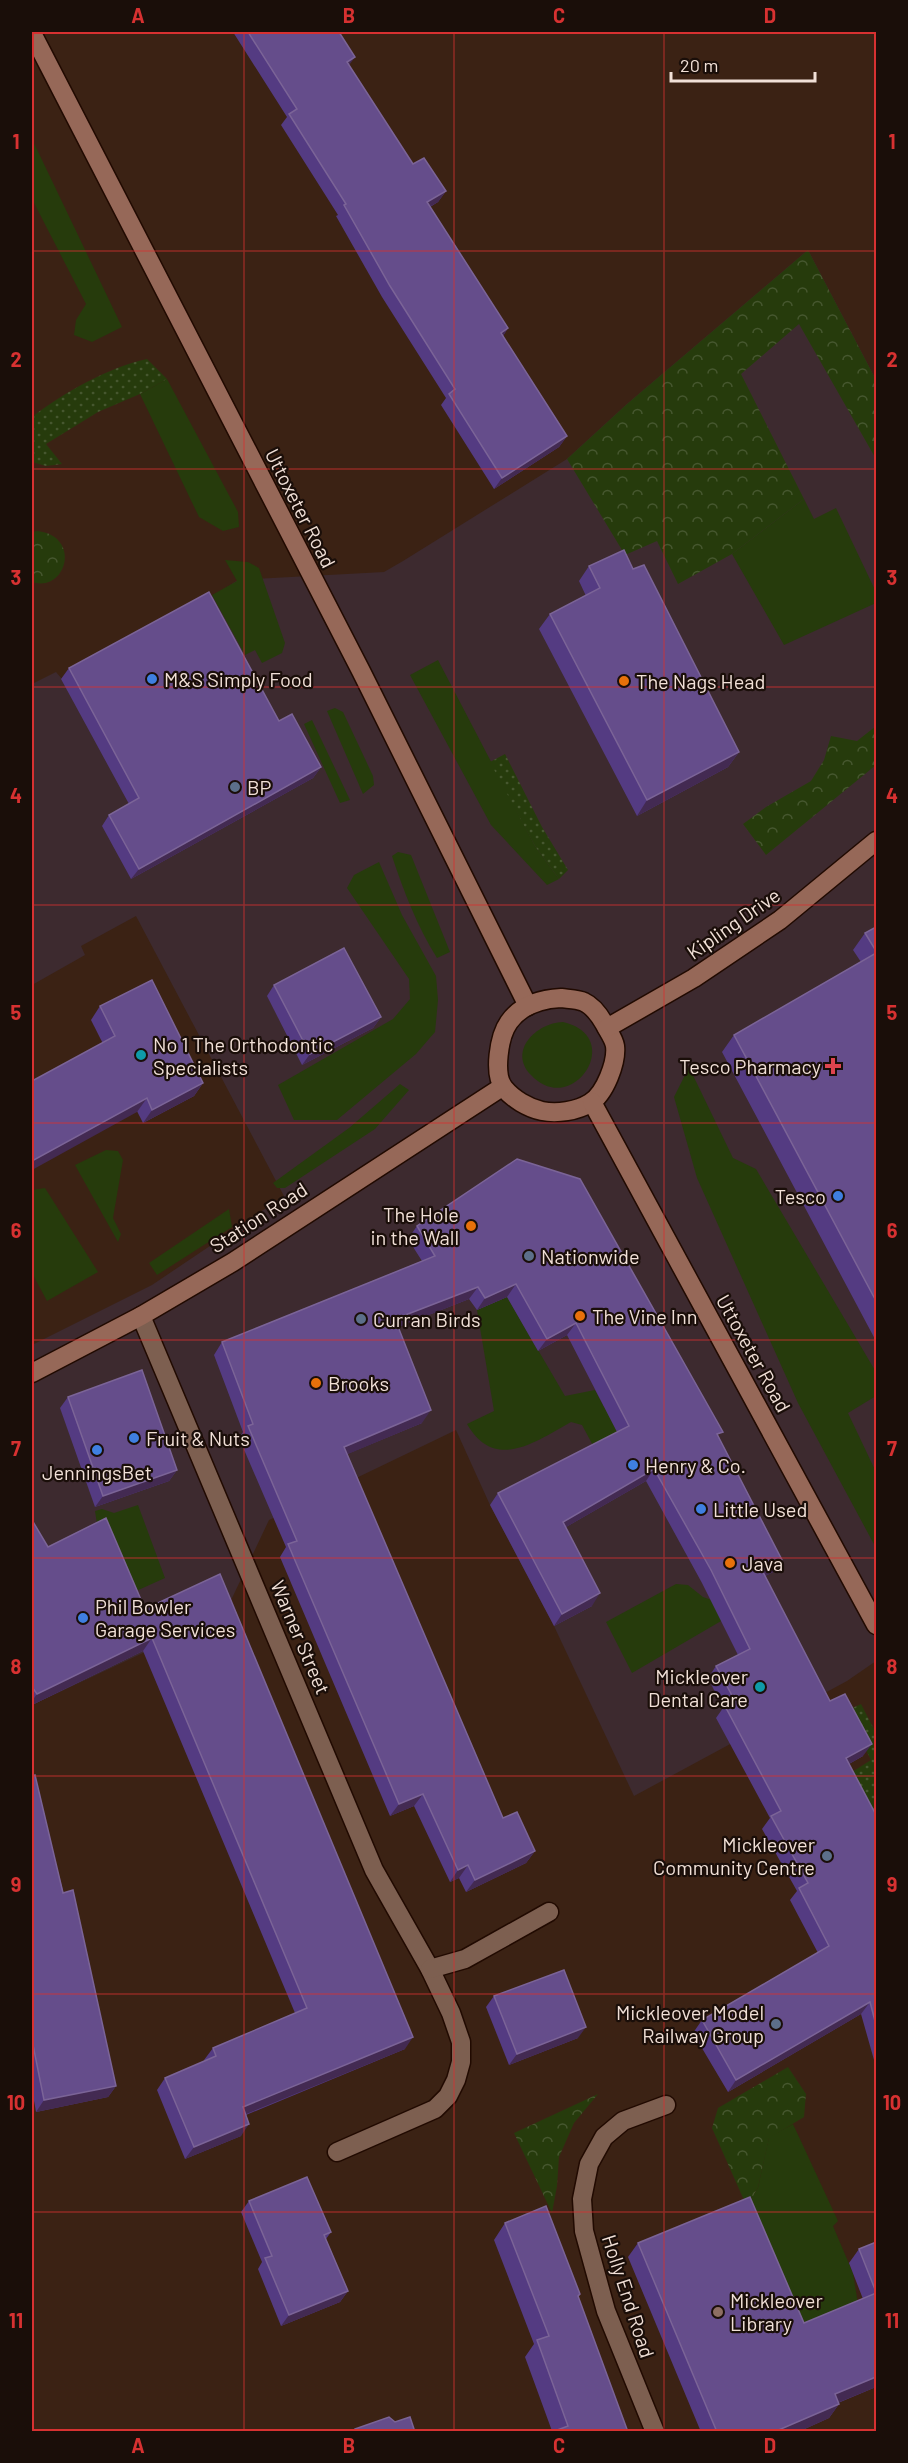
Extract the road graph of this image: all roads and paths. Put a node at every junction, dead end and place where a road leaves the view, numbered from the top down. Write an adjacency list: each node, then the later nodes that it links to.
1 (32, 33): 3 (main road, Uttoxeter Road)
2 (876, 841): 4 (main road, Kipling Drive)
3 (528, 1006): 4 (main road); 5 (main road)
4 (607, 1028): 6 (main road)
5 (502, 1087): 6 (main road); 7 (main road, Station Road)
6 (592, 1102): 9 (main road, Uttoxeter Road)
7 (141, 1316): 8 (main road, Station Road); 11 (street, Warner Street)
8 (32, 1372)
9 (876, 1625)
10 (549, 1912): 11 (street)
11 (430, 1969): 13 (street, Warner Street)
12 (666, 2105): 14 (street, Holly End Road)
13 (337, 2152)
14 (655, 2432)

